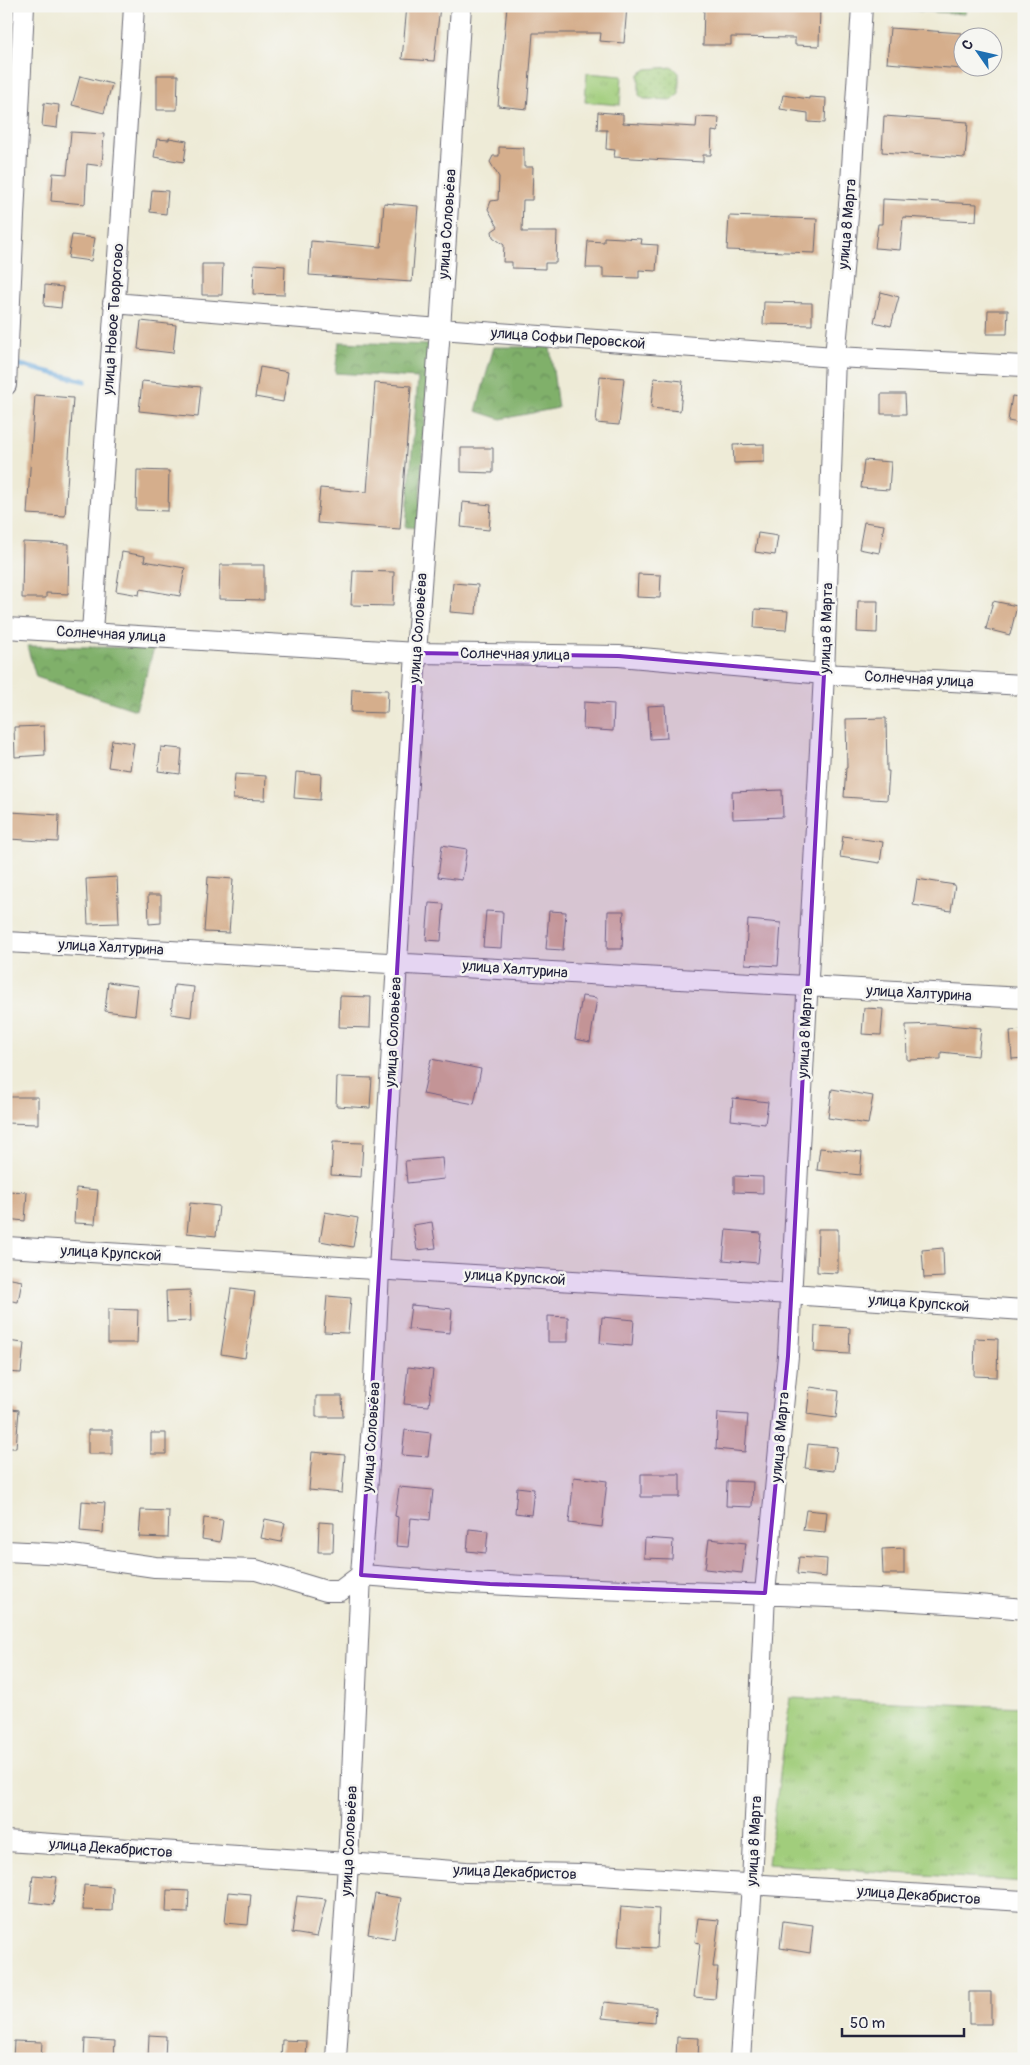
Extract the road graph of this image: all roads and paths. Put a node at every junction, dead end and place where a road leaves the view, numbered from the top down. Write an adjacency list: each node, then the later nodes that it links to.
1 (24, 6): 9 (street)
2 (134, 6): 5 (street, улица Новое Творогово)
3 (461, 6): 6 (street, улица Соловьёва)
4 (862, 6): 7 (street, улица 8 Марта)
5 (113, 303): 6 (street, улица Софьи Перовской); 11 (street, улица Новое Творогово)
6 (440, 329): 7 (street, улица Софьи Перовской); 12 (street, улица Соловьёва)
7 (836, 358): 8 (street, улица Софьи Перовской); 13 (street, улица 8 Марта)
8 (1024, 366)
9 (6, 384)
10 (6, 628): 11 (street, Солнечная улица)
11 (92, 632): 12 (street, Солнечная улица)
12 (416, 653): 13 (street, Солнечная улица); 16 (street, улица Соловьёва)
13 (824, 674): 14 (street, Солнечная улица); 17 (street, улица 8 Марта)
14 (1024, 685)
15 (6, 942): 16 (street, улица Халтурина)
16 (397, 962): 17 (street, улица Халтурина); 20 (street, улица Соловьёва)
17 (808, 988): 18 (street, улица Халтурина); 21 (street, улица 8 Марта)
18 (1024, 998)
19 (6, 1247): 20 (street, улица Крупской)
20 (379, 1269): 21 (street, улица Крупской); 24 (street, улица Соловьёва)
21 (791, 1294): 22 (street, улица Крупской); 25 (street, улица 8 Марта)
22 (1024, 1310)
23 (6, 1551): 24 (street)
24 (361, 1575): 25 (street); 28 (street, улица Соловьёва)
25 (766, 1593): 26 (street); 29 (street, улица 8 Марта)
26 (1024, 1609)
27 (6, 1841): 28 (street, улица Декабристов)
28 (348, 1863): 29 (street, улица Декабристов); 31 (street, улица Соловьёва)
29 (752, 1884): 30 (street, улица Декабристов); 32 (street, улица 8 Марта)
30 (1024, 1901)
31 (336, 2059)
32 (740, 2059)

